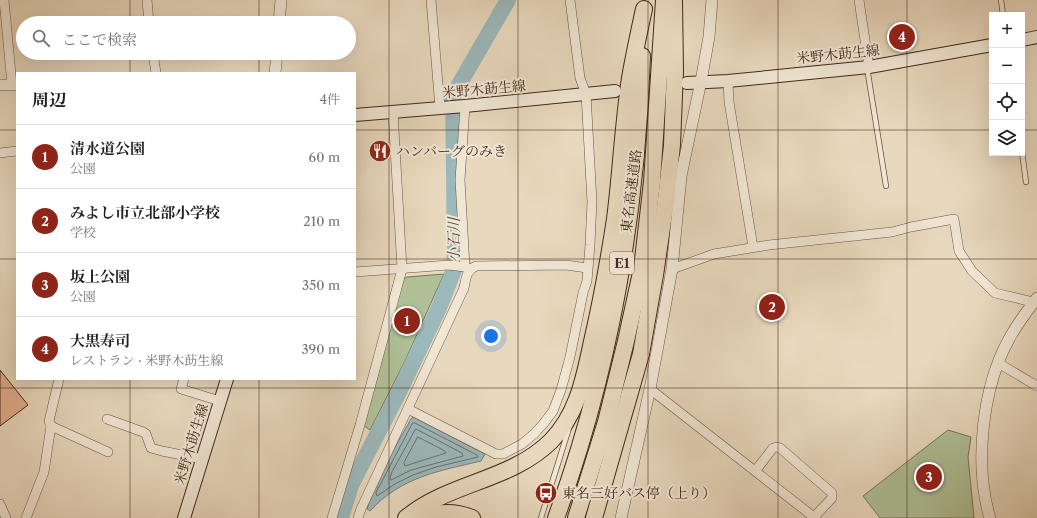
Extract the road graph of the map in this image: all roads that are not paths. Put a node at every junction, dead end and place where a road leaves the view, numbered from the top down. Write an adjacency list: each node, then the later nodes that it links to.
1 (4, 0): 27 (street)
2 (147, 0): 13 (street)
3 (281, 0): 14 (street)
4 (431, 0): 31 (street)
5 (570, 0): 29 (street)
6 (664, 0): 71 (highway, 東名高速道路 / E1)
7 (674, 0): 72 (highway)
8 (712, 0): 23 (street)
9 (859, 0): 20 (street)
10 (1001, 0): 12 (lane)
11 (644, 4): 53 (highway); 70 (highway, 東名高速道路 / E1)
12 (1003, 12)
13 (148, 16)
14 (280, 16)
15 (1037, 37): 16 (main road)
16 (1025, 39)
17 (989, 46): 20 (main road, 米野木莇生線)
18 (153, 60): 21 (street)
19 (276, 60): 22 (street)
20 (869, 67): 24 (main road, 米野木莇生線); 38 (lane)
21 (156, 72)
22 (275, 72)
23 (701, 81): 24 (main road, 米野木莇生線); 25 (main road, 米野木莇生線); 43 (street)
24 (728, 81): 39 (street)
25 (687, 83)
26 (0, 85): 27 (street)
27 (15, 85)
28 (615, 91): 29 (main road, 米野木莇生線)
29 (586, 94): 30 (main road, 米野木莇生線); 41 (street)
30 (465, 106): 31 (main road, 米野木莇生線); 40 (street)
31 (442, 108): 32 (main road, 米野木莇生線)
32 (393, 112): 33 (main road, 米野木莇生線); 42 (street)
33 (356, 115)
34 (16, 151): 35 (street)
35 (0, 153)
36 (1023, 156): 37 (lane)
37 (1026, 182)
38 (886, 186)
39 (753, 247): 43 (street); 45 (street)
40 (465, 267): 41 (street); 42 (street); 54 (street)
41 (587, 268): 54 (street)
42 (402, 269): 44 (street); 64 (street)
43 (672, 269): 51 (street)
44 (356, 272)
45 (1036, 301): 46 (street)
46 (998, 363): 50 (street); 75 (street)
47 (59, 380): 56 (street)
48 (184, 380): 52 (street)
49 (227, 380): 52 (main road, 米野木莇生線)
50 (1037, 386)
51 (650, 389): 59 (street); 73 (street)
52 (220, 401): 58 (main road, 米野木莇生線)
53 (576, 405): 66 (highway); 69 (lane)
54 (408, 409): 65 (street)
55 (107, 419): 58 (street)
56 (51, 426): 57 (street); 62 (street)
57 (108, 452)
58 (202, 459): 63 (main road, 米野木莇生線)
59 (756, 470): 74 (street); 74 (street)
60 (0, 504): 61 (street)
61 (6, 518)
62 (26, 518)
63 (184, 518)
64 (332, 518)
65 (358, 518)
66 (406, 518)
67 (423, 518): 68 (highway)
68 (472, 518)
69 (541, 518)
70 (556, 518)
71 (576, 518)
72 (594, 518)
73 (621, 518)
74 (814, 518)
75 (990, 518)

